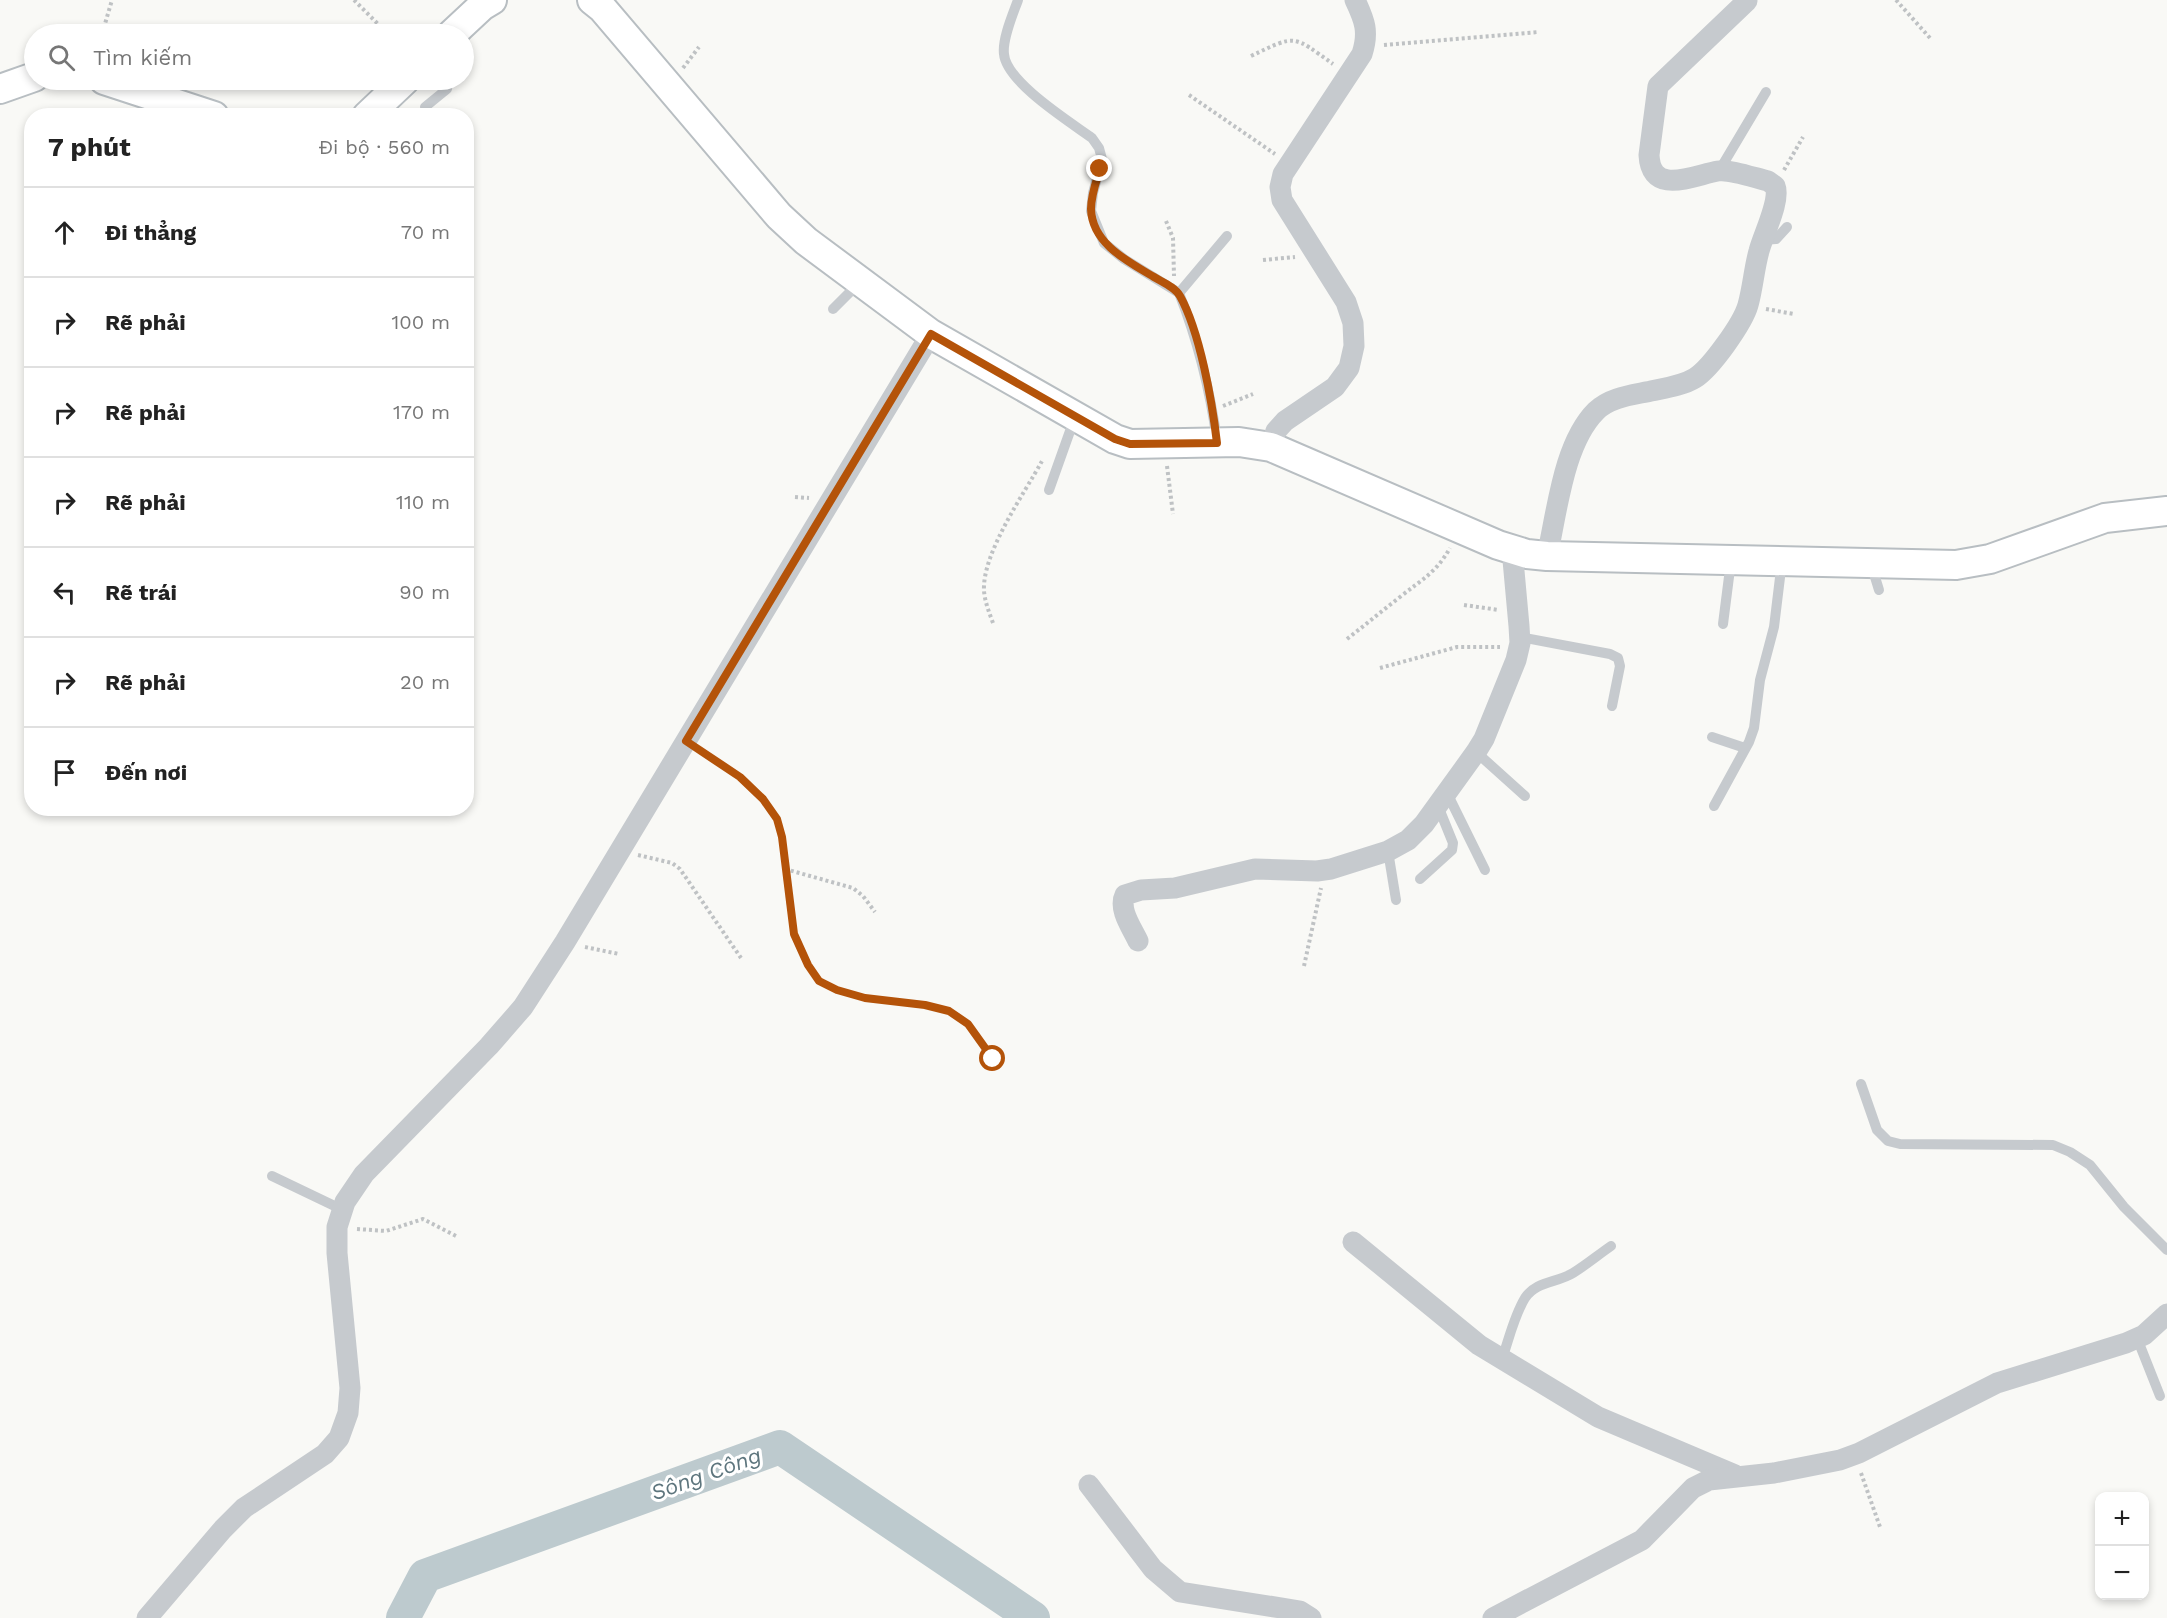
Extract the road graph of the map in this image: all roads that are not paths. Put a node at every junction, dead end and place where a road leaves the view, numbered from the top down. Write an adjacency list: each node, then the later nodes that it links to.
1 (492, 0): 6 (main road)
2 (592, 0): 20 (main road)
3 (1018, 0): 21 (lane)
4 (1355, 0): 26 (street)
5 (1747, 0): 16 (street)
6 (463, 24)
7 (24, 80): 8 (main road)
8 (0, 89)
9 (135, 90): 14 (main road)
10 (394, 90): 15 (main road)
11 (446, 90): 13 (lane)
12 (1766, 92): 16 (lane)
13 (425, 107)
14 (190, 108)
15 (375, 108)
16 (1719, 171): 19 (street)
17 (1787, 227): 19 (lane)
18 (1227, 236): 21 (lane)
19 (1762, 240): 30 (street)
20 (861, 282): 22 (lane); 23 (main road)
21 (1175, 291): 25 (lane)
22 (833, 309)
23 (931, 334): 24 (main road); 49 (street)
24 (1075, 416): 25 (main road); 27 (lane)
25 (1217, 443): 26 (main road)
26 (1270, 447): 29 (main road)
27 (1049, 490)
28 (2167, 511): 32 (main road)
29 (1512, 549): 30 (main road); 34 (street)
30 (1547, 556): 31 (main road)
31 (1731, 560): 32 (main road); 33 (lane)
32 (1782, 561): 37 (lane)
33 (1723, 624)
34 (1519, 643): 35 (lane); 38 (street)
35 (1612, 706)
36 (1712, 737): 37 (lane)
37 (1745, 748): 41 (lane)
38 (1476, 752): 39 (lane); 40 (street)
39 (1525, 795)
40 (1442, 799): 42 (street); 43 (lane); 44 (lane)
41 (1714, 806)
42 (1388, 851): 45 (lane); 46 (street)
43 (1485, 870)
44 (1420, 879)
45 (1396, 900)
46 (1138, 941)
47 (1861, 1084): 52 (lane)
48 (272, 1176): 49 (lane)
49 (340, 1219): 59 (street)
50 (1353, 1242): 55 (street)
51 (1611, 1246): 55 (lane)
52 (2167, 1250)
53 (2167, 1314): 54 (street)
54 (2137, 1338): 56 (lane); 57 (street)
55 (1502, 1359): 57 (street)
56 (2160, 1396)
57 (1736, 1476): 61 (street)
58 (1089, 1485): 60 (street)
59 (147, 1618)
60 (1311, 1618)
61 (1493, 1618)

